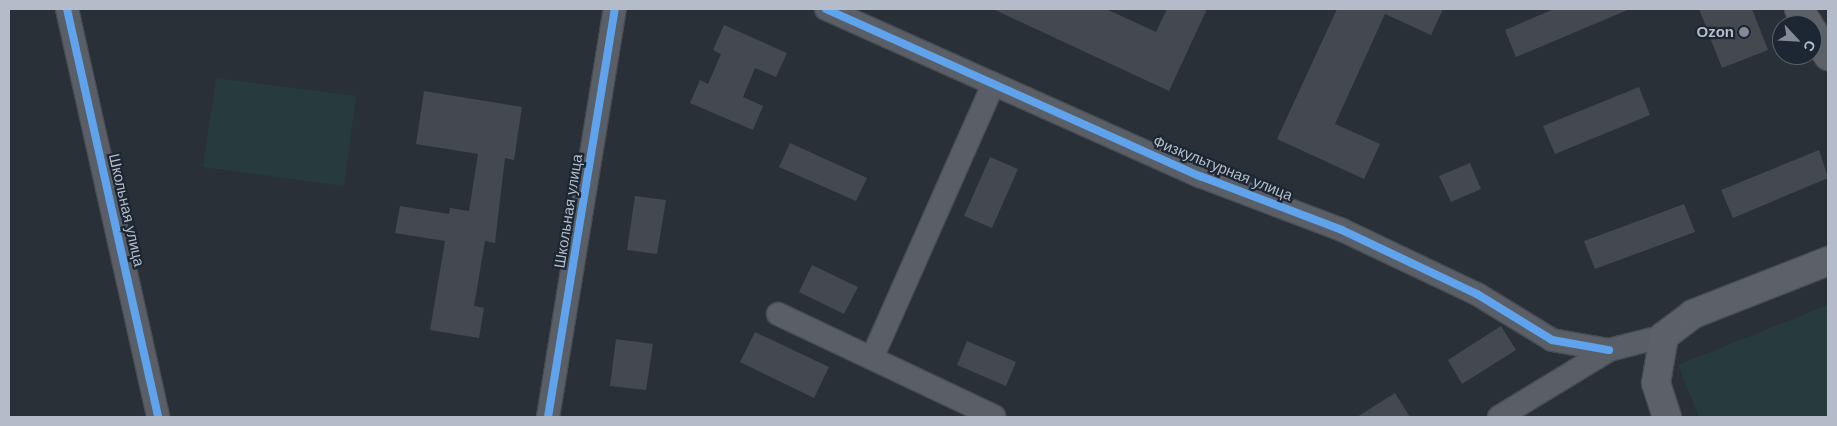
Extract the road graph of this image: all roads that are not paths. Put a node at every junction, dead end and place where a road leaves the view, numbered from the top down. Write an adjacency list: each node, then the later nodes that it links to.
1 (67, 9): 11 (street, Школьная улица)
2 (615, 9): 12 (street, Школьная улица)
3 (826, 9): 4 (street, Физкультурная улица)
4 (993, 85): 8 (street, Физкультурная улица); 9 (street)
5 (1828, 262): 7 (main road)
6 (778, 314): 9 (street)
7 (1664, 336): 8 (street); 14 (main road)
8 (1609, 350): 13 (street)
9 (872, 358): 10 (street)
10 (994, 416)
11 (158, 417)
12 (548, 417)
13 (1499, 417)
14 (1667, 417)

